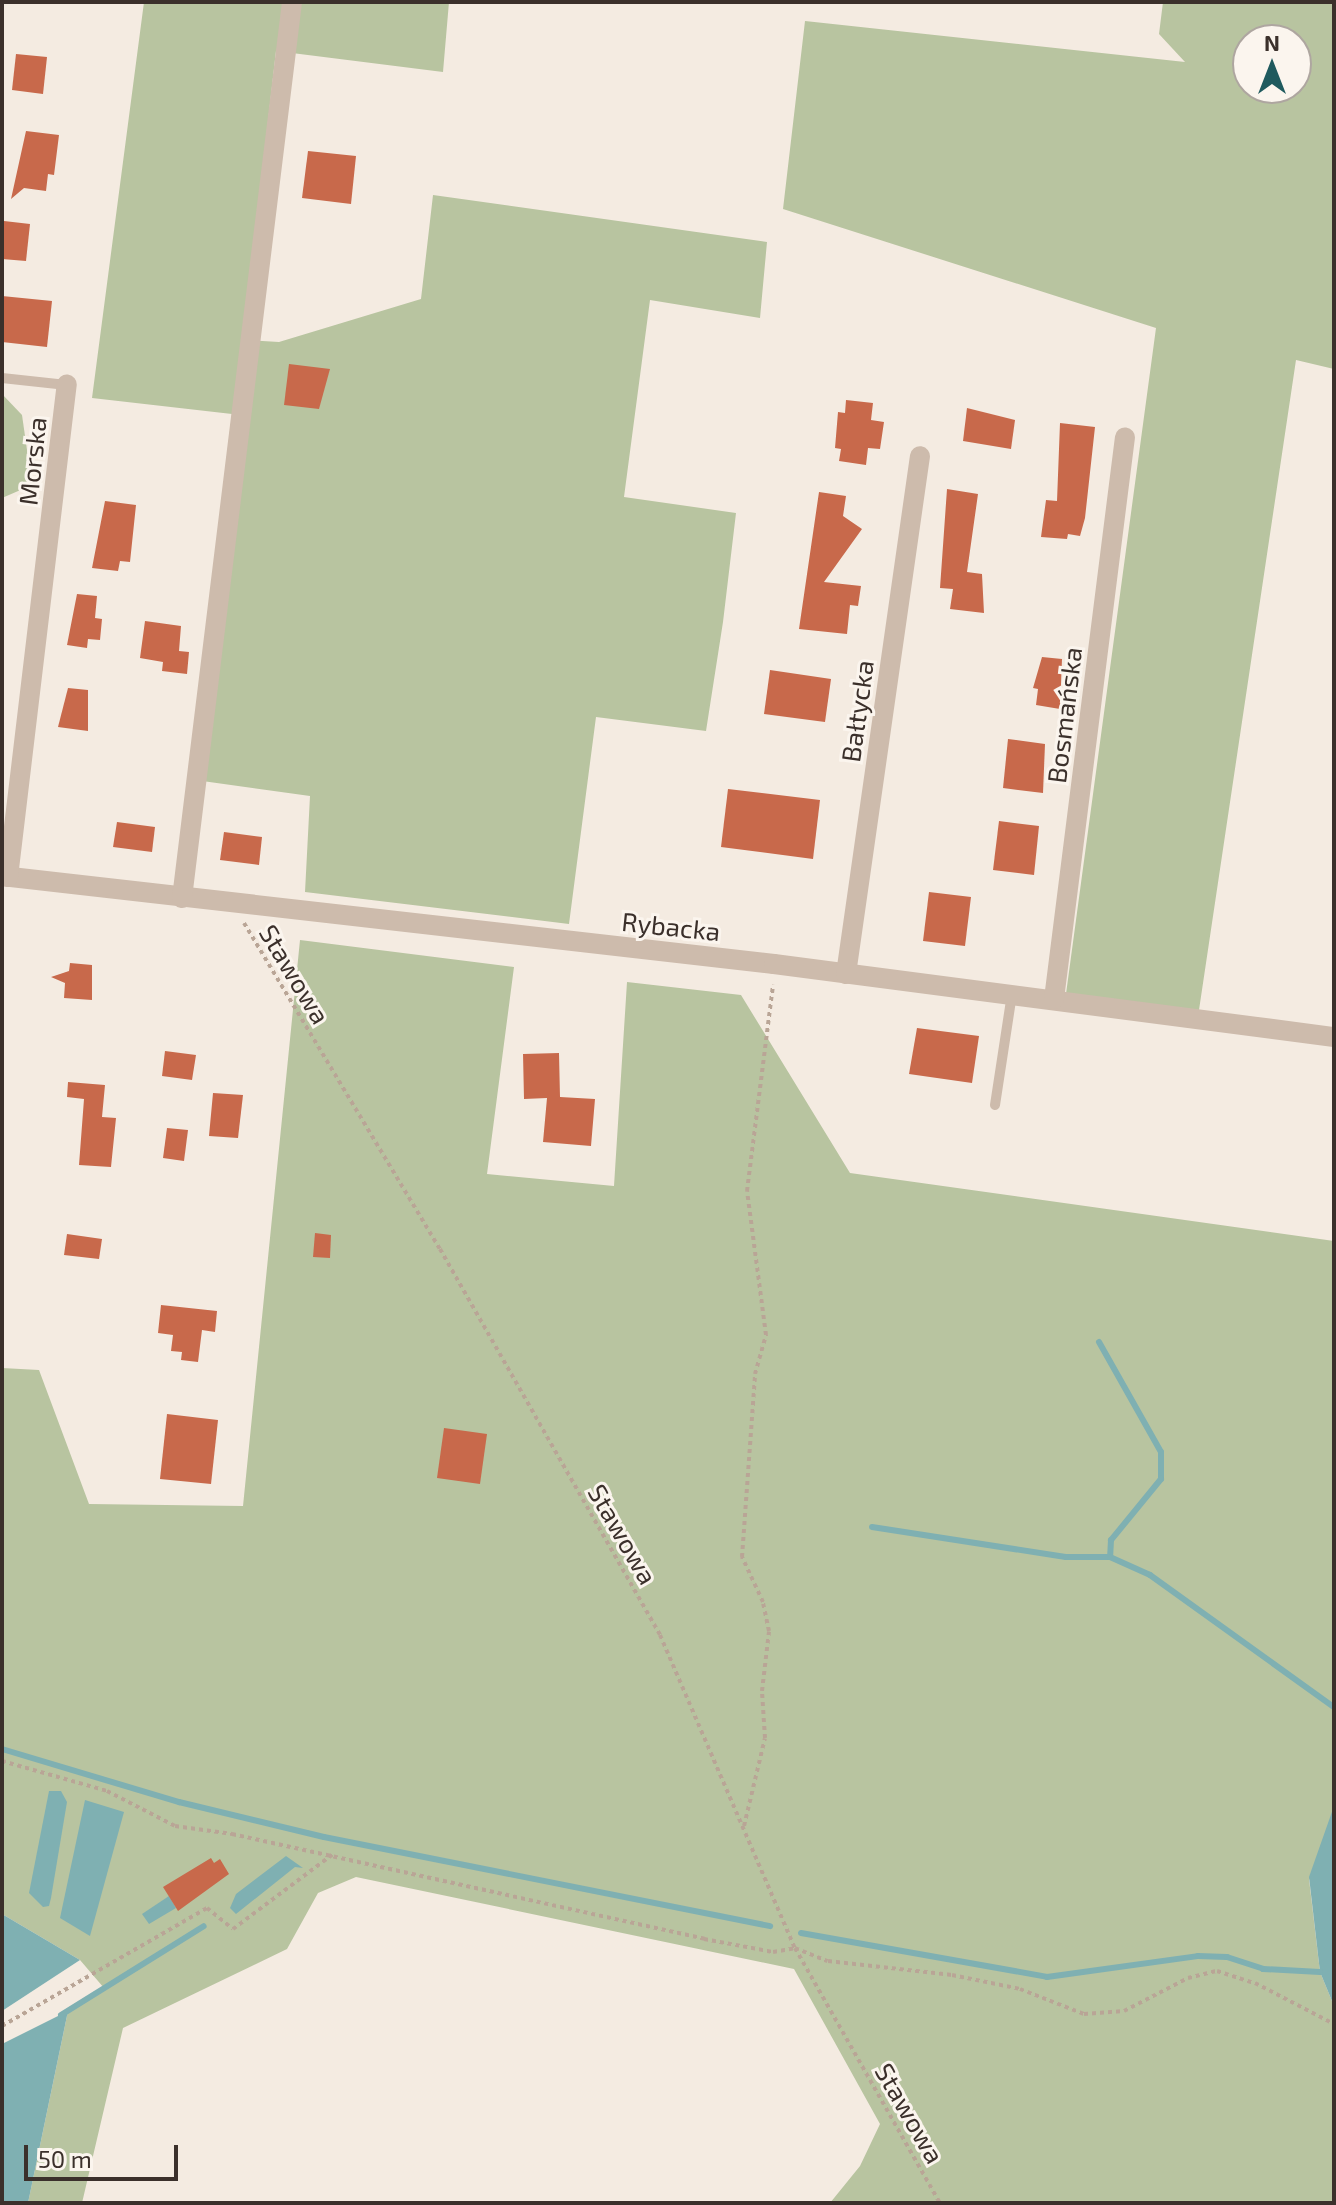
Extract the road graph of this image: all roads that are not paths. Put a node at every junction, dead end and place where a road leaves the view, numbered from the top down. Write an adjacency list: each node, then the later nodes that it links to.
1 (292, 2): 7 (street)
2 (2, 378): 3 (lane)
3 (67, 385): 6 (street, Morska)
4 (1125, 437): 10 (street, Bosmańska)
5 (920, 456): 8 (street, Bałtycka)
6 (5, 877): 7 (street, Rybacka)
7 (182, 898): 8 (street, Rybacka)
8 (846, 974): 9 (street, Rybacka)
9 (1012, 994): 10 (street, Rybacka); 12 (lane)
10 (1054, 999): 11 (street, Rybacka)
11 (1334, 1037)
12 (995, 1105)

